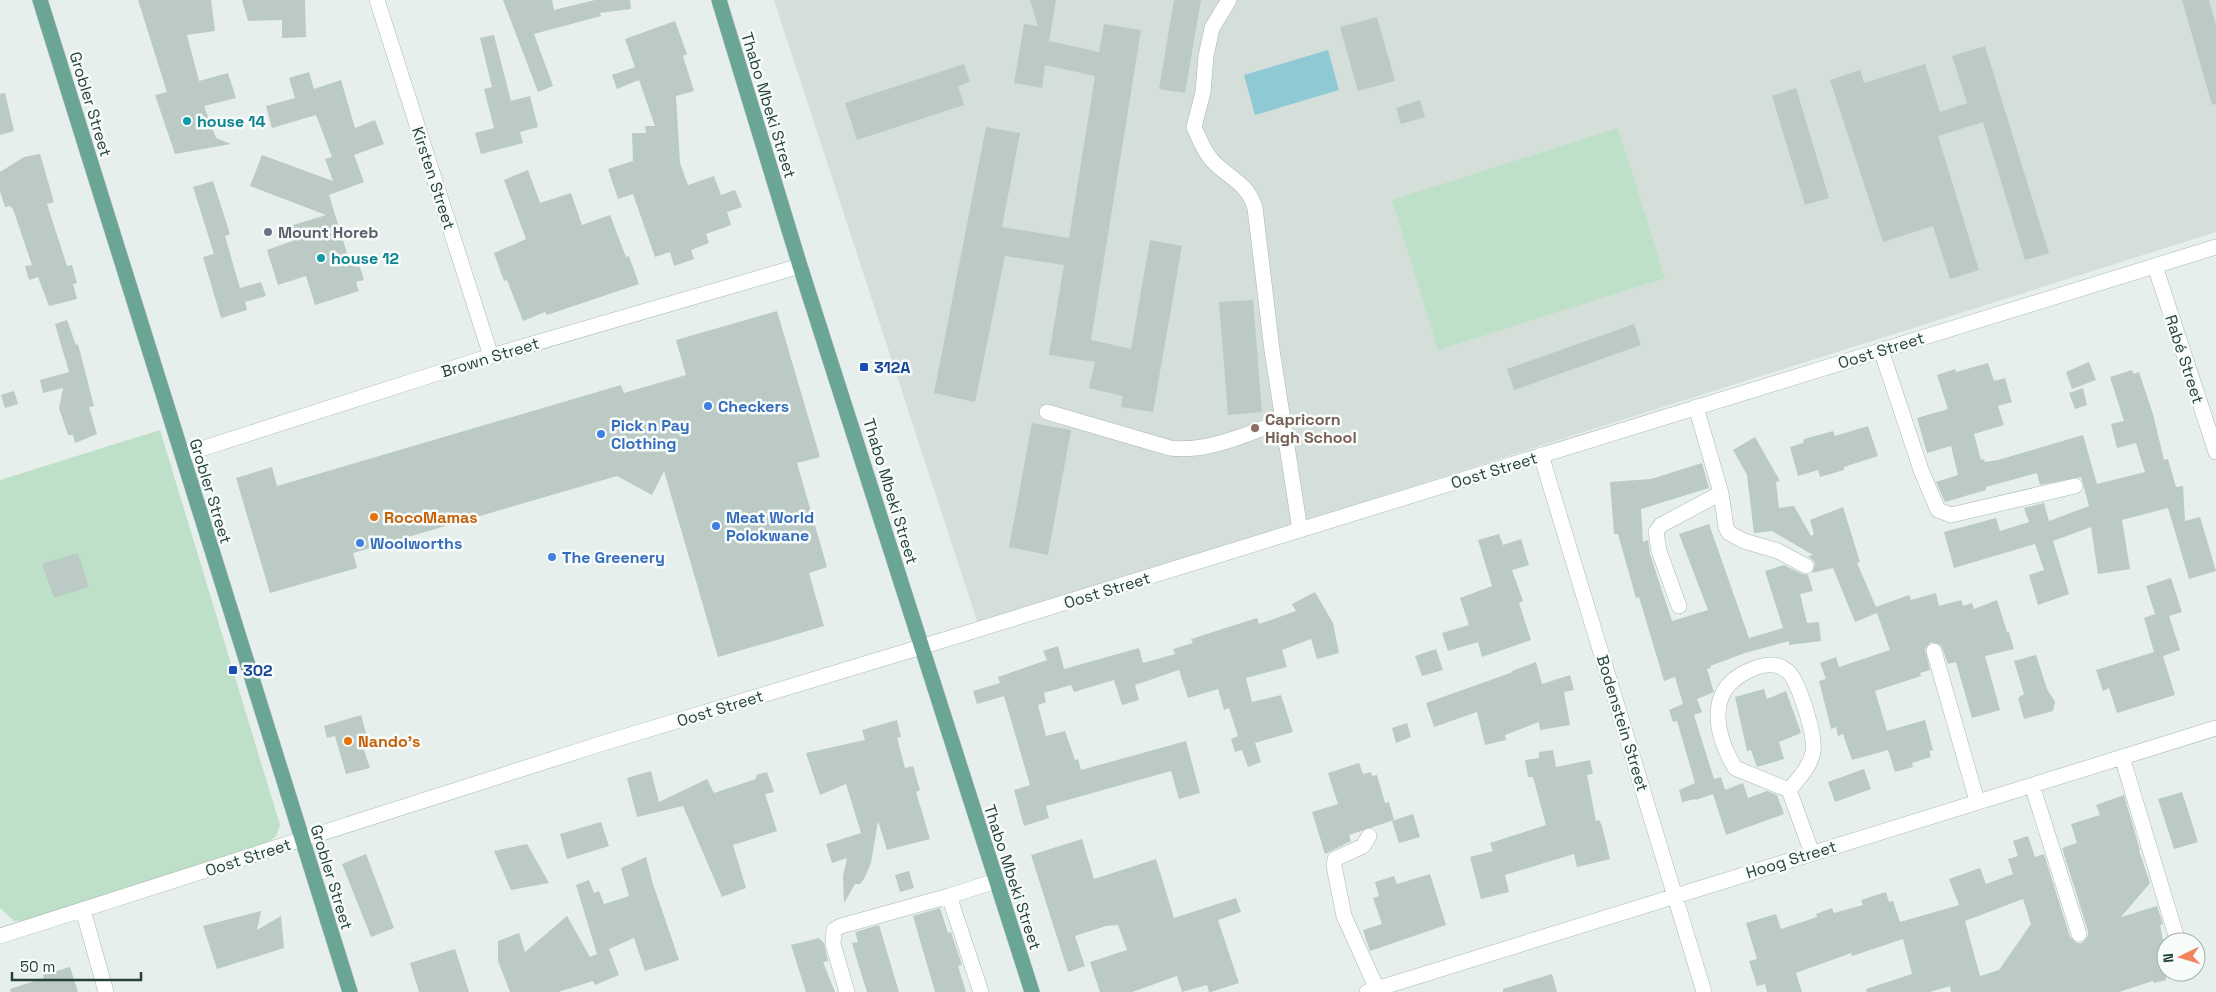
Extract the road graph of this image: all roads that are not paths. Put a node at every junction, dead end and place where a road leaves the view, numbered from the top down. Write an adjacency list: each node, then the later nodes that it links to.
1 (40, 0): 14 (main road, Grobler Street)
2 (377, 0): 9 (street, Kirsten Street)
3 (719, 0): 6 (main road, Thabo Mbeki Street)
4 (1229, 0): 12 (street)
5 (2216, 247): 7 (street, Oost Street)
6 (800, 266): 9 (street, Brown Street); 21 (main road, Thabo Mbeki Street)
7 (2155, 266): 8 (street, Oost Street); 13 (street, Rabé Street)
8 (1881, 350): 10 (street, Oost Street); 16 (street)
9 (490, 356): 14 (street, Brown Street)
10 (1696, 407): 15 (street, Oost Street); 17 (street)
11 (1047, 412): 12 (street)
12 (1283, 421): 18 (street)
13 (2215, 446)
14 (182, 455): 29 (main road, Grobler Street)
15 (1541, 455): 18 (street, Oost Street); 32 (street, Bodenstein Street)
16 (2075, 486)
17 (1721, 493): 19 (street); 20 (street)
18 (1300, 530): 21 (street, Oost Street)
19 (1806, 566)
20 (1678, 606)
21 (922, 647): 29 (street, Oost Street); 31 (main road, Thabo Mbeki Street)
22 (1934, 652): 27 (street)
23 (2216, 728): 24 (street, Hoog Street)
24 (2122, 757): 25 (street, Hoog Street); 35 (street)
25 (2032, 785): 27 (street, Hoog Street); 36 (street)
26 (1789, 790): 26 (street); 30 (street)
27 (1977, 801): 30 (street, Hoog Street)
28 (1369, 836): 38 (street)
29 (302, 840): 34 (street, Oost Street); 40 (main road, Grobler Street)
30 (1812, 853): 32 (street, Hoog Street)
31 (996, 881): 33 (street); 43 (main road, Thabo Mbeki Street)
32 (1675, 895): 38 (street, Hoog Street); 44 (street, Bodenstein Street)
33 (949, 896): 41 (street); 42 (street)
34 (83, 910): 37 (street, Oost Street); 39 (street)
35 (2175, 932)
36 (2079, 934)
37 (0, 936)
38 (1372, 990)
39 (106, 992)
40 (350, 992)
41 (846, 992)
42 (981, 992)
43 (1032, 992)
44 (1704, 992)

